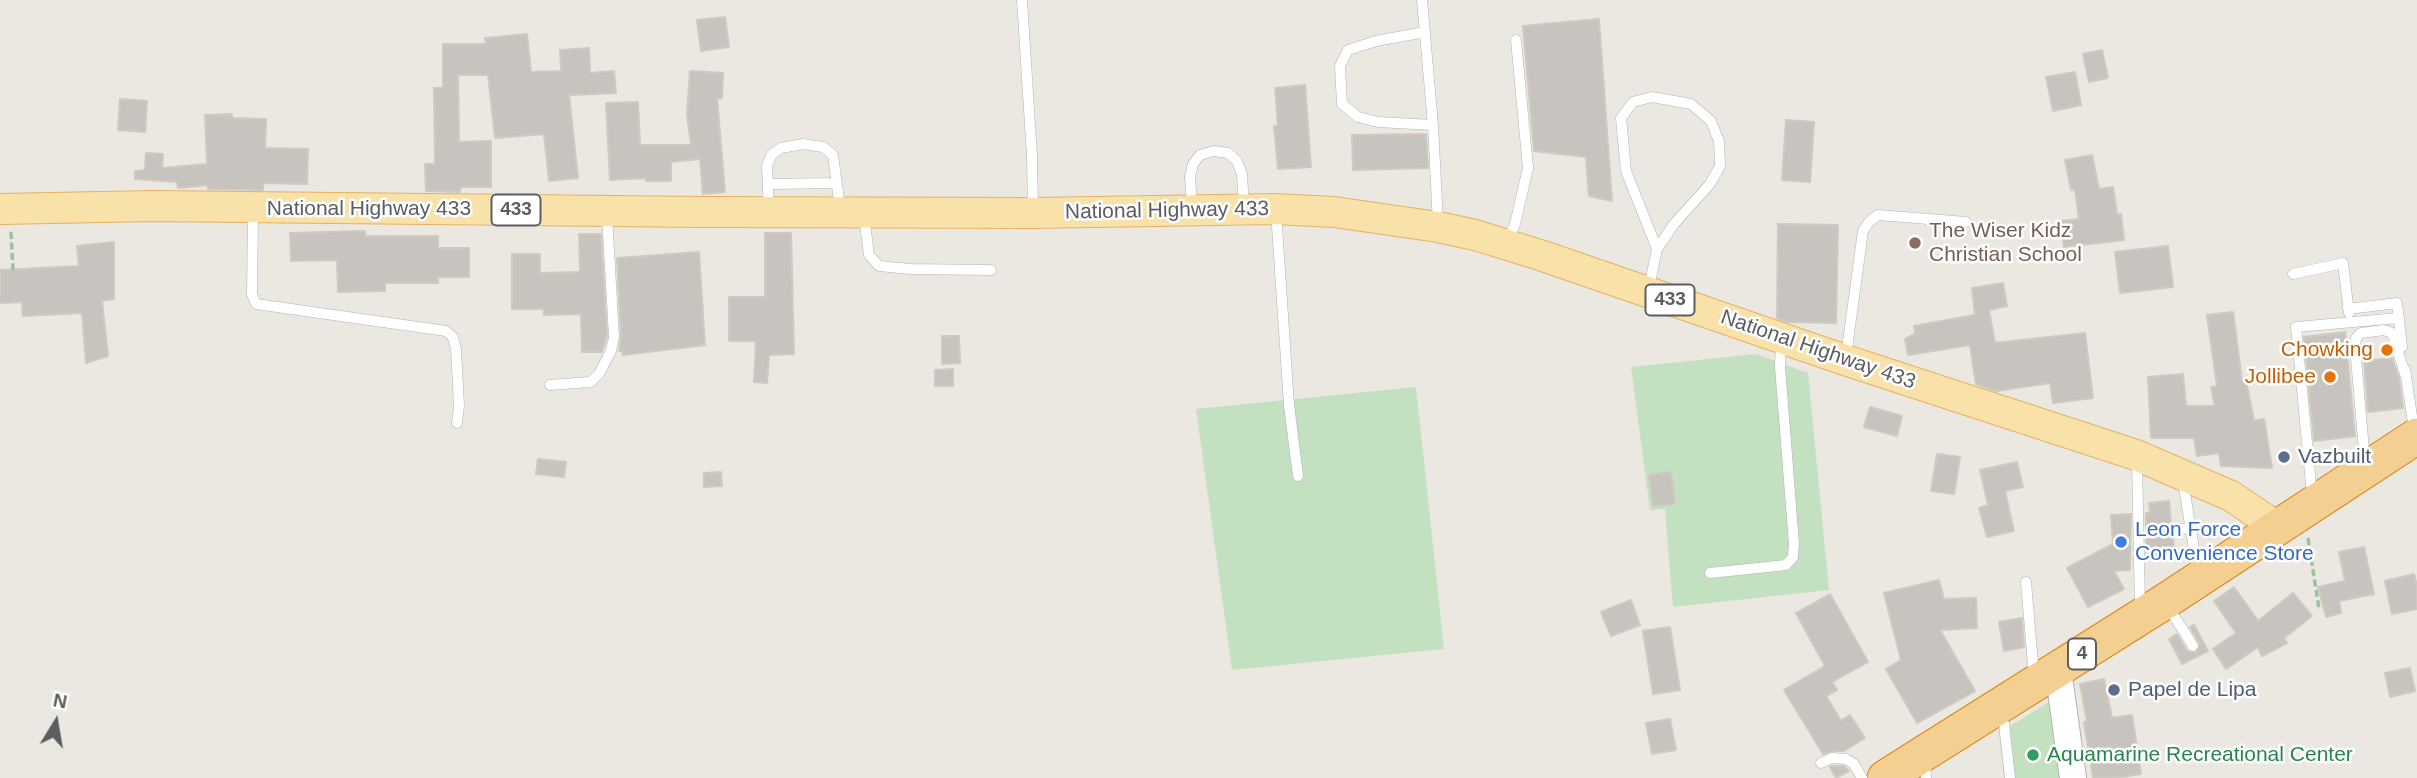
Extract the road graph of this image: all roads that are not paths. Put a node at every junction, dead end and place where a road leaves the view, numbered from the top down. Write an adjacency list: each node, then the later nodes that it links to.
1 (1022, 0): 14 (lane)
2 (1422, 0): 3 (lane)
3 (1425, 32): 5 (lane); 5 (lane)
4 (1516, 40): 17 (lane)
5 (1433, 125): 16 (lane)
6 (769, 197): 7 (main road, National Highway 433 / 433); 7 (lane); 13 (main road, National Highway 433 / 433)
7 (847, 202): 14 (main road, National Highway 433 / 433); 19 (lane)
8 (253, 208): 9 (main road, National Highway 433 / 433); 13 (main road, National Highway 433 / 433); 29 (lane)
9 (5, 209)
10 (1244, 209): 11 (main road, National Highway 433 / 433); 12 (main road, National Highway 433 / 433); 12 (lane)
11 (1275, 209): 16 (main road, National Highway 433 / 433); 34 (lane)
12 (1193, 210): 14 (main road, National Highway 433 / 433)
13 (606, 211): 28 (lane)
14 (1033, 213)
15 (1966, 222): 26 (lane)
16 (1438, 228): 17 (main road, National Highway 433 / 433)
17 (1506, 244): 21 (main road, National Highway 433 / 433)
18 (1657, 250): 18 (lane); 21 (lane)
19 (991, 270)
20 (2293, 274): 22 (lane)
21 (1648, 292): 25 (main road, National Highway 433 / 433)
22 (2348, 309): 23 (lane); 24 (lane)
23 (2399, 318): 24 (lane); 27 (lane)
24 (2350, 323): 35 (lane)
25 (1782, 338): 26 (main road, National Highway 433 / 433); 40 (lane)
26 (1845, 360): 31 (main road, National Highway 433 / 433)
27 (2405, 374): 30 (lane); 32 (lane)
28 (550, 385)
29 (457, 423)
30 (2416, 438): 32 (highway, 4)
31 (2136, 455): 33 (main road, National Highway 433 / 433); 39 (lane)
32 (2365, 469): 35 (highway, 4)
33 (2182, 475): 35 (main road, National Highway 433 / 433); 36 (lane)
34 (1298, 476)
35 (2298, 513): 41 (highway, 4)
36 (2190, 528): 37 (lane); 41 (lane)
37 (2172, 530)
38 (2151, 532): 39 (lane)
39 (2140, 533): 43 (lane)
40 (1710, 573)
41 (2199, 577): 43 (highway, 4)
42 (2026, 582): 45 (lane)
43 (2152, 609): 44 (lane); 45 (highway, 4)
44 (2193, 646)
45 (2047, 676): 46 (highway, 4); 52 (street)
46 (1997, 708): 48 (highway, 4); 51 (lane)
47 (1822, 763): 49 (lane)
48 (1926, 765): 50 (highway, 4)
49 (1862, 778)
50 (1885, 778)
51 (2011, 778)
52 (2073, 778)

